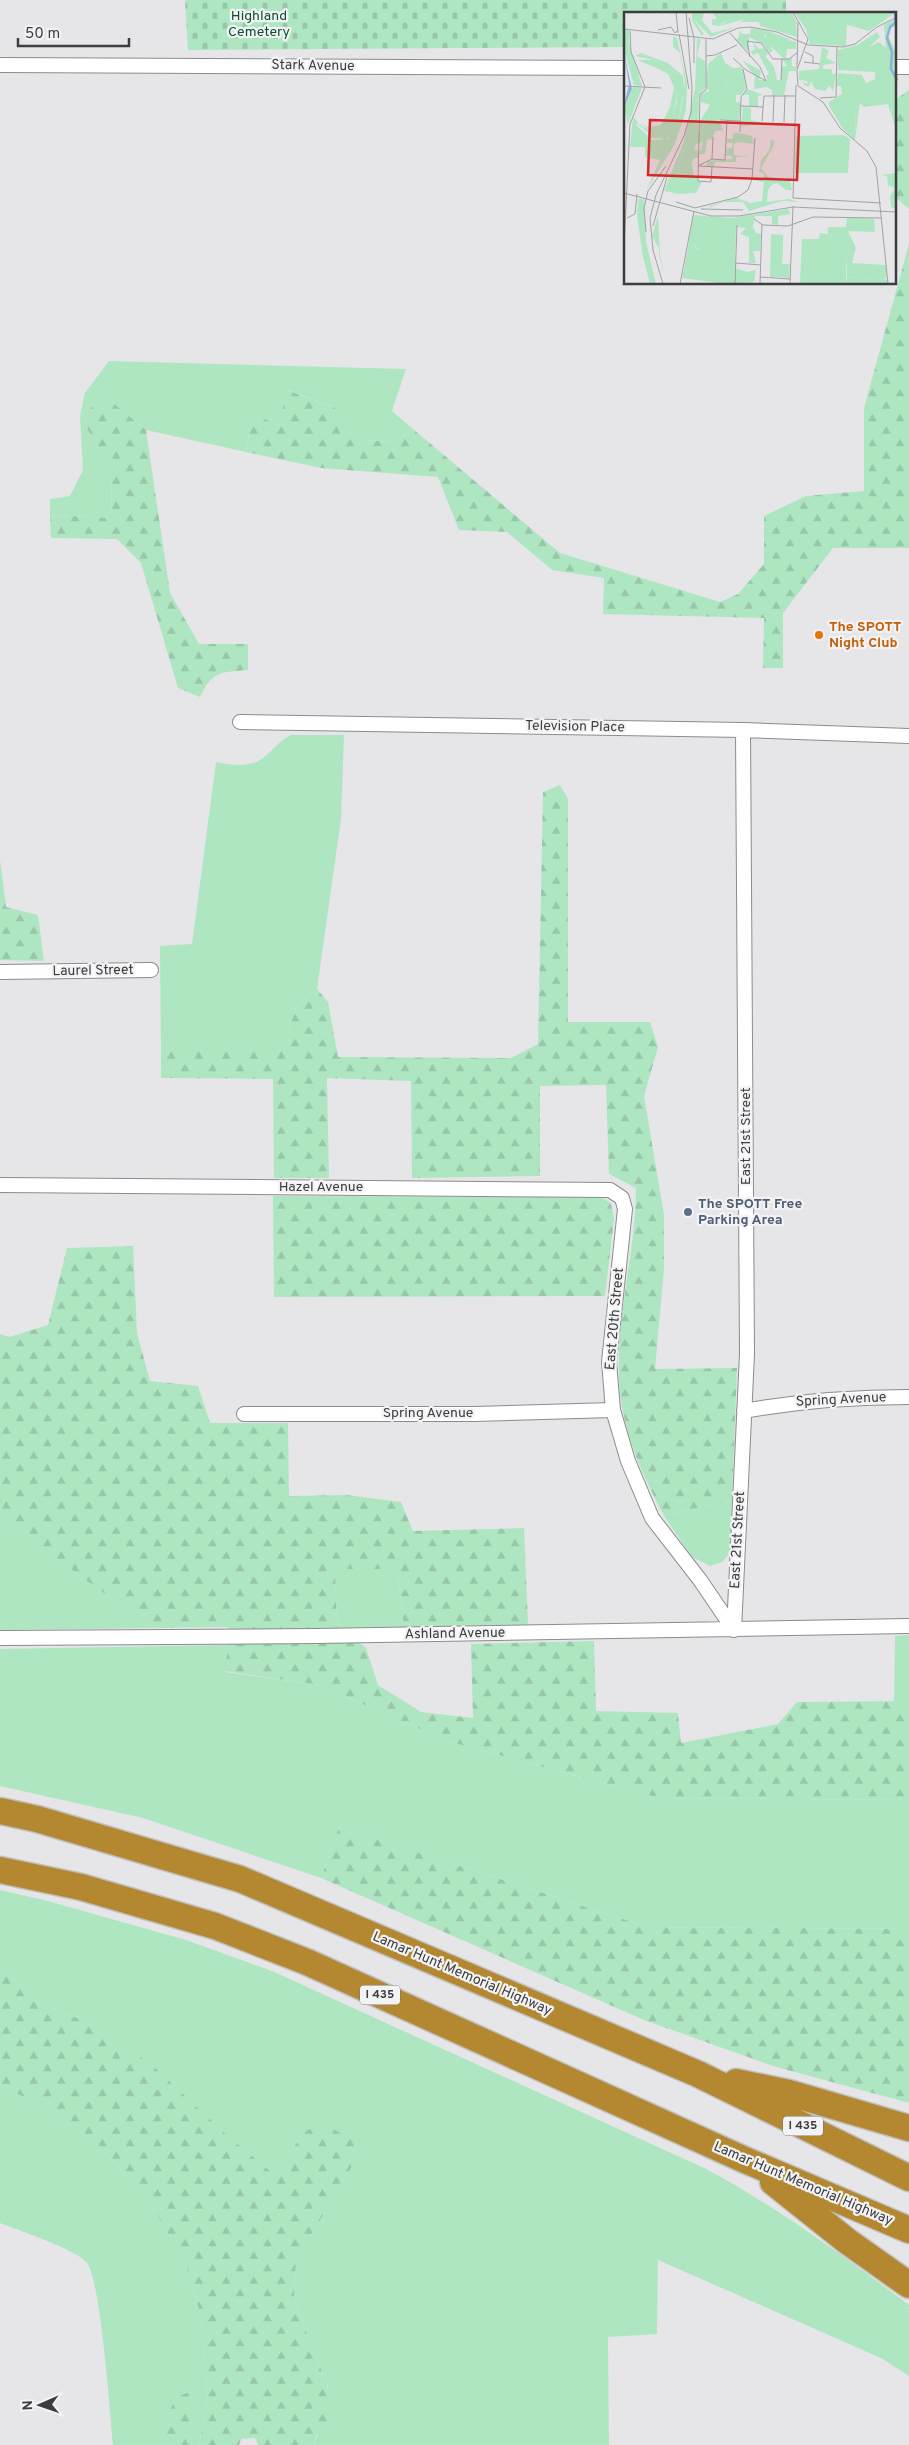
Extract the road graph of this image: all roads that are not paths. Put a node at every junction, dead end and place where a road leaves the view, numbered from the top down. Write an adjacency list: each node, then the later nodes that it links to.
1 (0, 65): 4 (street, Stark Avenue)
2 (896, 67): 3 (street)
3 (909, 67)
4 (624, 68)
5 (240, 722): 6 (street, Television Place)
6 (743, 730): 7 (street, Television Place); 14 (street, East 21st Street)
7 (909, 736)
8 (151, 970): 9 (street, Laurel Street)
9 (0, 972)
10 (0, 1185): 11 (street, Hazel Avenue)
11 (625, 1215): 13 (street, East 20th Street)
12 (909, 1397): 14 (street, Spring Avenue)
13 (613, 1410): 15 (street, Spring Avenue); 17 (street, East 20th Street)
14 (744, 1411): 17 (street, East 21st Street)
15 (244, 1414)
16 (909, 1626): 17 (street, Ashland Avenue)
17 (734, 1630): 18 (street, Ashland Avenue)
18 (0, 1638)
19 (0, 1811): 21 (highway, Lamar Hunt Memorial Highway / I 435)
20 (0, 1870): 23 (highway, Lamar Hunt Memorial Highway / I 435)
21 (698, 2074): 22 (highway); 24 (highway, Lamar Hunt Memorial Highway / I 435)
22 (909, 2128)
23 (745, 2160): 25 (highway, Lamar Hunt Memorial Highway / I 435); 26 (highway)
24 (909, 2178)
25 (909, 2230)
26 (909, 2285)

